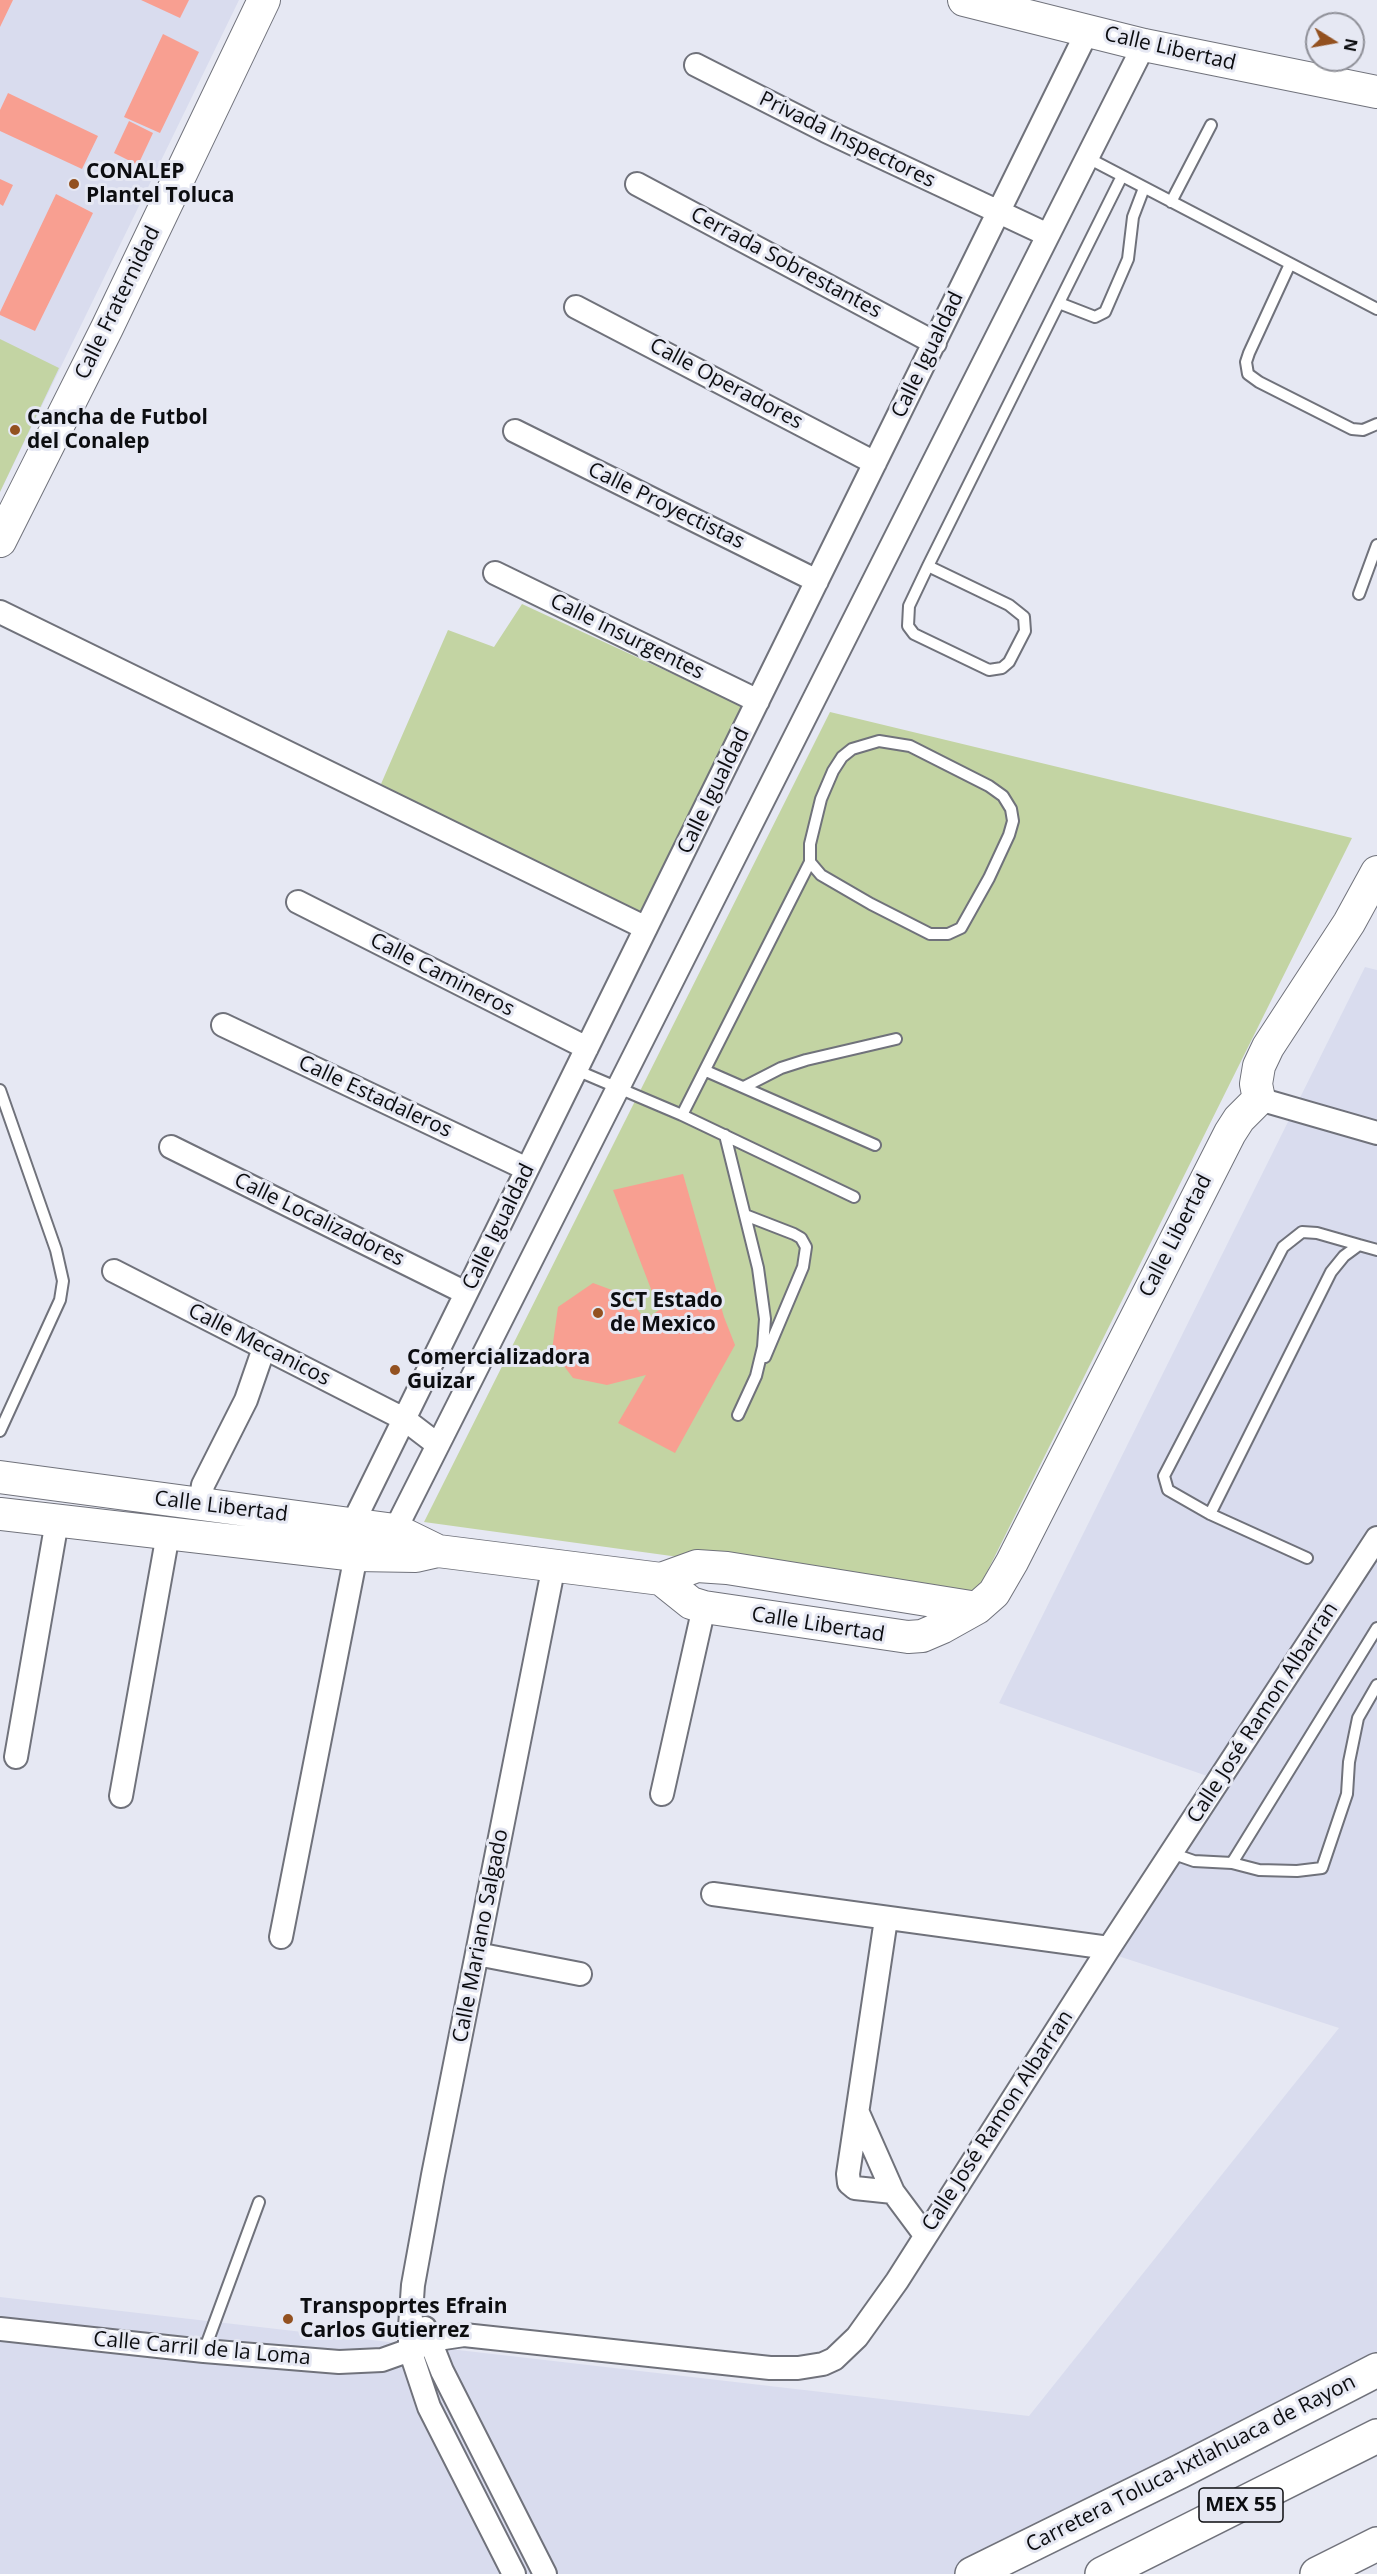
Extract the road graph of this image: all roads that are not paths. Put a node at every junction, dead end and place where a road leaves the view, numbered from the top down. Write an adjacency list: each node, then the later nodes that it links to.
1 (264, 0): 24 (main road, Calle Fraternidad)
2 (964, 0): 3 (main road, Calle Libertad)
3 (1029, 8): 4 (main road, Calle Libertad)
4 (1088, 30): 5 (main road, Calle Libertad); 14 (street, Calle Igualdad)
5 (1144, 45): 7 (main road, Calle Libertad); 9 (street, Calle Igualdad)
6 (696, 65): 14 (street, Privada Inspectores)
7 (1377, 92)
8 (1211, 125): 13 (lane)
9 (1088, 158): 10 (lane); 15 (street, Calle Igualdad)
10 (1122, 176): 12 (lane); 17 (lane)
11 (637, 183): 20 (street, Cerrada Sobrestantes)
12 (1144, 188): 13 (lane); 17 (lane)
13 (1171, 202): 16 (lane)
14 (999, 213): 15 (street, Privada Inspectores); 20 (street, Calle Igualdad)
15 (1048, 236): 42 (street, Calle Igualdad)
16 (1290, 264): 19 (lane); 21 (lane)
17 (1059, 303): 26 (lane)
18 (576, 307): 23 (street, Calle Operadores)
19 (1377, 309)
20 (935, 343): 23 (street, Calle Igualdad)
21 (1377, 424)
22 (514, 431): 28 (street, Calle Proyectistas)
23 (875, 463): 28 (street, Calle Igualdad)
24 (0, 541)
25 (1377, 545): 29 (lane)
26 (928, 566): 26 (lane)
27 (495, 573): 31 (street, Calle Insurgentes)
28 (817, 581): 31 (street, Calle Igualdad)
29 (1359, 594)
30 (0, 612): 35 (street)
31 (758, 700): 35 (street, Calle Igualdad)
32 (810, 862): 32 (lane); 40 (lane)
33 (1377, 872): 44 (main road)
34 (298, 902): 38 (street, Calle Camineros)
35 (646, 928): 38 (street, Calle Igualdad)
36 (223, 1025): 50 (street, Calle Estadaleros)
37 (896, 1039): 41 (lane)
38 (587, 1048): 39 (street, Calle Igualdad)
39 (576, 1070): 42 (lane); 50 (street, Calle Igualdad)
40 (706, 1071): 41 (lane); 45 (lane)
41 (744, 1087): 48 (lane)
42 (618, 1088): 45 (lane); 62 (street, Calle Igualdad)
43 (0, 1090): 61 (lane)
44 (1259, 1099): 46 (street); 76 (main road, Calle Libertad)
45 (682, 1115): 47 (lane)
46 (1377, 1133)
47 (725, 1135): 51 (lane); 52 (lane)
48 (875, 1145)
49 (171, 1147): 56 (street, Calle Localizadores)
50 (527, 1169): 56 (street, Calle Igualdad)
51 (854, 1197)
52 (744, 1215): 58 (lane); 58 (lane)
53 (1359, 1245): 54 (lane); 66 (lane); 66 (lane)
54 (1377, 1250)
55 (114, 1271): 57 (street, Calle Mecanicos)
56 (466, 1293): 60 (street, Calle Igualdad)
57 (264, 1348): 60 (street, Calle Mecanicos); 64 (street)
58 (756, 1376): 59 (lane)
59 (738, 1415)
60 (404, 1419): 62 (street, Calle Mecanicos); 68 (street, Calle Igualdad)
61 (0, 1431)
62 (438, 1445): 71 (street, Calle Igualdad)
63 (0, 1477): 64 (main road, Calle Libertad)
64 (200, 1505): 68 (main road, Calle Libertad)
65 (0, 1514): 67 (main road, Calle Libertad)
66 (1210, 1514): 72 (lane)
67 (57, 1521): 69 (main road, Calle Libertad); 79 (street)
68 (353, 1523): 71 (main road, Calle Libertad); 71 (street)
69 (168, 1534): 71 (main road, Calle Libertad); 81 (street)
70 (1377, 1538): 82 (street, Calle José Ramon Albarran)
71 (378, 1547): 73 (main road, Calle Libertad); 86 (street)
72 (1307, 1558)
73 (554, 1565): 74 (main road, Calle Libertad); 88 (street, Calle Mariano Salgado)
74 (661, 1579): 75 (main road, Calle Libertad); 76 (main road, Calle Libertad)
75 (704, 1607): 76 (main road, Calle Libertad); 80 (street)
76 (977, 1608)
77 (1377, 1628): 83 (lane)
78 (1377, 1685): 83 (lane)
79 (16, 1757)
80 (662, 1794)
81 (121, 1796)
82 (1171, 1853): 83 (lane); 87 (street, Calle José Ramon Albarran)
83 (1232, 1863)
84 (713, 1894): 85 (street)
85 (886, 1919): 87 (street); 90 (street)
86 (281, 1937)
87 (1109, 1948): 93 (street, Calle José Ramon Albarran)
88 (477, 1954): 89 (street); 95 (street, Calle Mariano Salgado)
89 (580, 1974)
90 (858, 2113): 91 (street); 91 (street)
91 (893, 2192): 93 (street)
92 (259, 2202): 96 (lane)
93 (925, 2235): 95 (street, Calle José Ramon Albarran)
94 (0, 2329): 96 (street, Calle Carril de la Loma)
95 (419, 2347): 96 (street, Calle Carril de la Loma); 101 (street, Calle Mariano Salgado); 102 (street, Calle Mariano Salgado)
96 (204, 2351)
97 (1377, 2370): 103 (main road, Carretera Toluca-Ixtlahuaca de Rayon)
98 (1377, 2436): 100 (main road, MEX 55)
99 (1377, 2544): 104 (main road)
100 (1103, 2573)
101 (514, 2574)
102 (545, 2574)
103 (972, 2574)
104 (1317, 2574)

